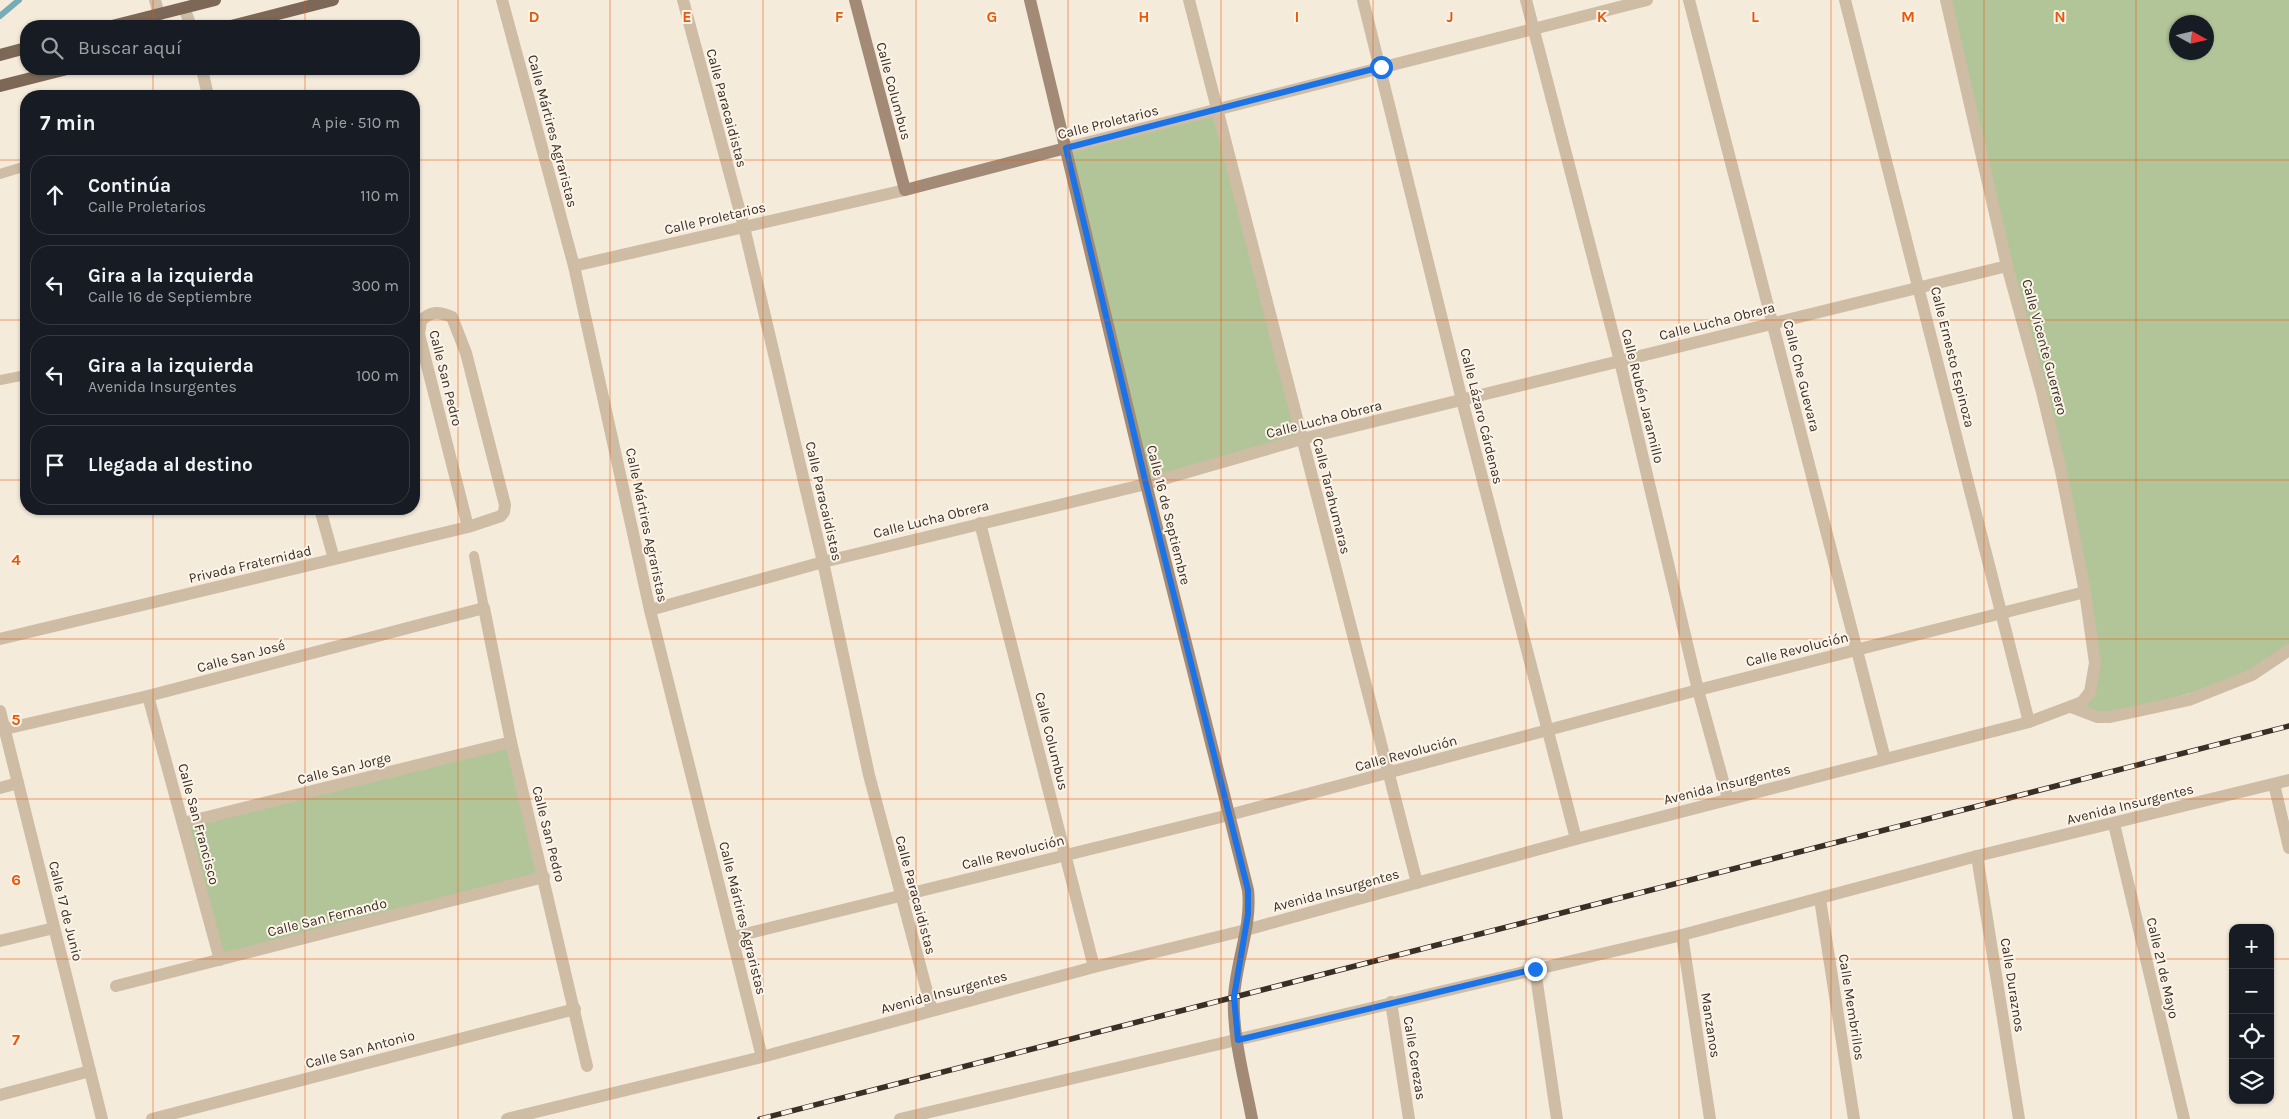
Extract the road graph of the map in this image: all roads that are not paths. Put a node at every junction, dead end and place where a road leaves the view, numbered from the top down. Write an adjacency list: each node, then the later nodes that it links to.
1 (155, 0): 16 (street)
2 (215, 0): 15 (main road)
3 (333, 0): 19 (main road)
4 (502, 0): 34 (street, Calle Mártires Agraristas)
5 (683, 0): 33 (street, Calle Paracaidistas)
6 (855, 0): 32 (street, Calle Columbus)
7 (1030, 0): 29 (street, Calle 16 de Septiembre)
8 (1189, 0): 28 (street, Calle Tarahumaras)
9 (1363, 0): 23 (street, Calle Lázaro Cárdenas)
10 (1526, 0): 20 (street, Calle Rubén Jaramillo)
11 (1647, 0): 20 (street, Calle Proletarios)
12 (1689, 0): 37 (street, Calle Che Guevara)
13 (1845, 0): 36 (street, Calle Ernesto Espinoza)
14 (1946, 0): 35 (street, Calle Vicente Guerrero)
15 (184, 8): 16 (main road); 18 (street)
16 (159, 15): 17 (main road)
17 (138, 20)
18 (189, 20)
19 (255, 20)
20 (1534, 29): 23 (street, Calle Proletarios); 40 (street, Calle Rubén Jaramillo)
21 (20, 50): 22 (main road)
22 (0, 55)
23 (1381, 67): 28 (street, Calle Proletarios); 43 (street, Calle Lázaro Cárdenas)
24 (44, 75): 26 (main road)
25 (203, 75): 27 (street)
26 (1, 86)
27 (207, 90)
28 (1216, 110): 29 (street, Calle Proletarios); 44 (street, Calle Tarahumaras)
29 (1066, 148): 32 (street, Calle Proletarios); 45 (street, Calle 16 de Septiembre)
30 (20, 168): 31 (lane)
31 (0, 174)
32 (905, 190): 33 (street, Calle Proletarios)
33 (744, 227): 34 (street, Calle Proletarios); 52 (street, Calle Paracaidistas)
34 (574, 266): 55 (street, Calle Mártires Agraristas)
35 (2007, 266): 36 (street, Calle Lucha Obrera); 53 (street, Calle Vicente Guerrero)
36 (1920, 287): 37 (street, Calle Lucha Obrera); 56 (street, Calle Ernesto Espinoza)
37 (1774, 322): 40 (street, Calle Lucha Obrera); 58 (street, Calle Che Guevara)
38 (420, 328): 46 (street, Calle San Pedro)
39 (420, 338): 49 (street, Calle San Pedro)
40 (1620, 361): 43 (street, Calle Lucha Obrera); 60 (street, Calle Rubén Jaramillo)
41 (20, 376): 42 (lane)
42 (0, 380)
43 (1462, 400): 44 (street, Calle Lucha Obrera); 66 (street, Calle Lázaro Cárdenas)
44 (1302, 439): 45 (street, Calle Lucha Obrera); 69 (street, Calle Tarahumaras)
45 (1146, 484): 48 (street, Calle Lucha Obrera); 75 (street, Calle 16 de Septiembre)
46 (504, 512): 49 (street, Privada Fraternidad)
47 (322, 515): 51 (street)
48 (980, 523): 52 (street, Calle Lucha Obrera); 80 (street, Calle Columbus)
49 (468, 527): 51 (street, Privada Fraternidad)
50 (474, 556): 54 (lane)
51 (334, 559): 57 (street, Privada Fraternidad)
52 (823, 562): 55 (street, Calle Lucha Obrera); 84 (street, Calle Paracaidistas)
53 (2085, 592): 56 (street, Calle Revolución); 62 (street, Calle Vicente Guerrero)
54 (484, 608): 61 (street, Calle San José); 67 (street, Calle San Pedro)
55 (650, 610): 89 (street, Calle Mártires Agraristas)
56 (2002, 614): 58 (street, Calle Revolución); 64 (street, Calle Ernesto Espinoza)
57 (0, 639)
58 (1857, 650): 60 (street, Calle Revolución); 68 (street, Calle Che Guevara)
59 (2289, 650): 62 (street)
60 (1698, 690): 66 (street, Calle Revolución); 74 (street, Calle Rubén Jaramillo)
61 (148, 696): 65 (street, Calle San José); 76 (street, Calle San Francisco)
62 (2076, 704): 64 (street, Avenida Insurgentes)
63 (0, 711): 65 (street, Calle 17 de Junio)
64 (2029, 722): 68 (street, Avenida Insurgentes)
65 (5, 729): 71 (street, Calle 17 de Junio)
66 (1549, 730): 69 (street, Calle Revolución); 78 (street, Calle Lázaro Cárdenas)
67 (511, 742): 76 (street, Calle San Jorge); 82 (street, Calle San Pedro)
68 (1885, 760): 74 (street, Avenida Insurgentes)
69 (1388, 774): 75 (street, Calle Revolución); 83 (street, Calle Tarahumaras)
70 (2289, 780): 72 (street, Avenida Insurgentes)
71 (18, 783): 73 (street); 86 (street, Calle 17 de Junio)
72 (2274, 784): 77 (street, Avenida Insurgentes); 79 (street)
73 (0, 788)
74 (1728, 799): 78 (street, Avenida Insurgentes)
75 (1229, 814): 80 (street, Calle Revolución); 87 (street, Calle 16 de Septiembre)
76 (183, 823): 91 (street, Calle San Francisco)
77 (2114, 824): 81 (street, Avenida Insurgentes); 113 (street, Calle 21 de Mayo)
78 (1576, 839): 83 (street, Avenida Insurgentes)
79 (2289, 848)
80 (1066, 854): 84 (street, Calle Revolución); 92 (street, Calle Columbus)
81 (1977, 856): 85 (street, Avenida Insurgentes); 112 (street, Calle Duraznos)
82 (544, 877): 91 (street, Calle San Fernando); 96 (street, Calle San Pedro)
83 (1417, 884): 87 (street, Avenida Insurgentes)
84 (900, 895): 89 (street, Calle Revolución); 97 (street, Calle Paracaidistas)
85 (1820, 899): 88 (street, Avenida Insurgentes); 111 (street, Calle Membrillos)
86 (54, 928): 90 (street); 101 (street, Calle 17 de Junio)
87 (1246, 930): 92 (street, Avenida Insurgentes); 98 (street, Calle 16 de Septiembre)
88 (1682, 935): 93 (street, Avenida Insurgentes); 110 (street, Manzanos)
89 (733, 937): 99 (street, Calle Mártires Agraristas)
90 (0, 941)
91 (220, 960): 94 (street, Calle San Fernando)
92 (1094, 967): 97 (street, Avenida Insurgentes)
93 (1535, 969): 95 (street, Avenida Insurgentes); 109 (street)
94 (116, 986)
95 (1391, 1002): 98 (street, Avenida Insurgentes); 108 (street, Calle Cerezas)
96 (575, 1009): 100 (street, Calle San Pedro); 104 (street, Calle San Antonio)
97 (932, 1010): 99 (street, Avenida Insurgentes)
98 (1238, 1040): 106 (street, Avenida Insurgentes); 107 (street, Calle 16 de Septiembre)
99 (762, 1057): 105 (street, Avenida Insurgentes)
100 (587, 1066)
101 (90, 1071): 102 (street); 103 (street, Calle 17 de Junio)
102 (0, 1095)
103 (102, 1119)
104 (152, 1119)
105 (507, 1119)
106 (900, 1119)
107 (1252, 1119)
108 (1410, 1119)
109 (1557, 1119)
110 (1710, 1119)
111 (1854, 1119)
112 (2019, 1119)
113 (2184, 1119)

